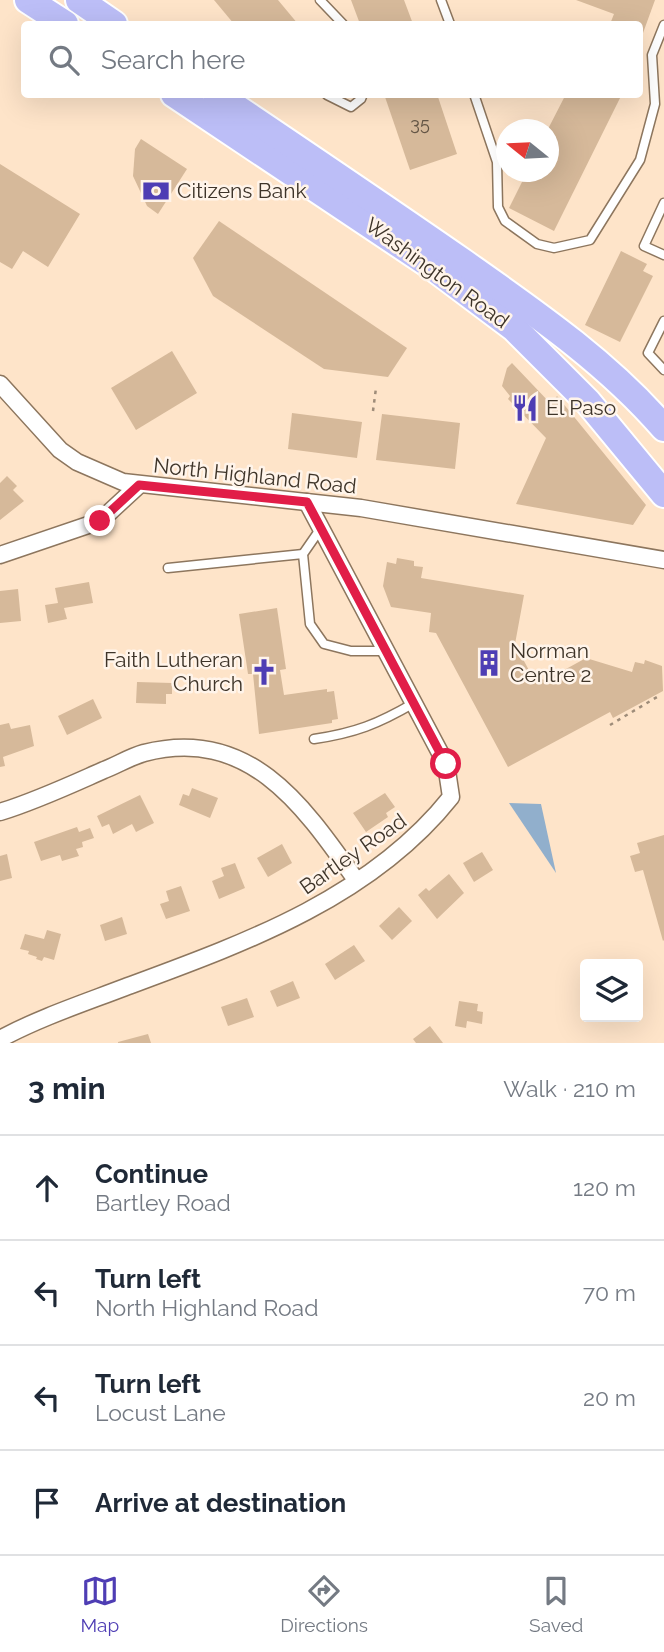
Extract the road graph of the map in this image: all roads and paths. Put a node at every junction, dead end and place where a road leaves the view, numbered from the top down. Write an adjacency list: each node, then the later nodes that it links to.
1 (28, 0): 5 (main road)
2 (79, 0): 6 (main road)
3 (320, 0): 7 (lane)
4 (441, 0): 8 (lane)
5 (60, 21)
6 (110, 21)
7 (340, 21)
8 (449, 21)
9 (664, 25): 10 (lane)
10 (662, 35): 15 (lane)
11 (180, 98): 27 (main road, Washington Road)
12 (222, 98): 23 (main road, Washington Road)
13 (331, 98): 14 (lane)
14 (359, 98)
15 (475, 98)
16 (664, 203): 17 (lane)
17 (664, 255)
18 (664, 321): 19 (lane)
19 (664, 370)
20 (0, 384): 26 (street, North Highland Road)
21 (376, 388): 22 (path)
22 (373, 411)
23 (664, 428)
24 (157, 459): 25 (path)
25 (157, 467)
26 (139, 485): 28 (street, North Highland Road); 31 (street)
27 (664, 494)
28 (307, 502): 29 (street, Bartley Road); 32 (street, North Highland Road)
29 (321, 528): 30 (lane); 34 (street, Bartley Road)
30 (303, 554): 33 (lane); 34 (lane)
31 (0, 555)
32 (664, 560)
33 (168, 568)
34 (386, 651): 36 (street, Bartley Road)
35 (657, 697): 37 (path)
36 (414, 703): 38 (lane); 40 (street, Bartley Road)
37 (610, 725)
38 (314, 738)
39 (0, 813): 40 (street)
40 (356, 880): 41 (street, Bartley Road)
41 (0, 1041)

